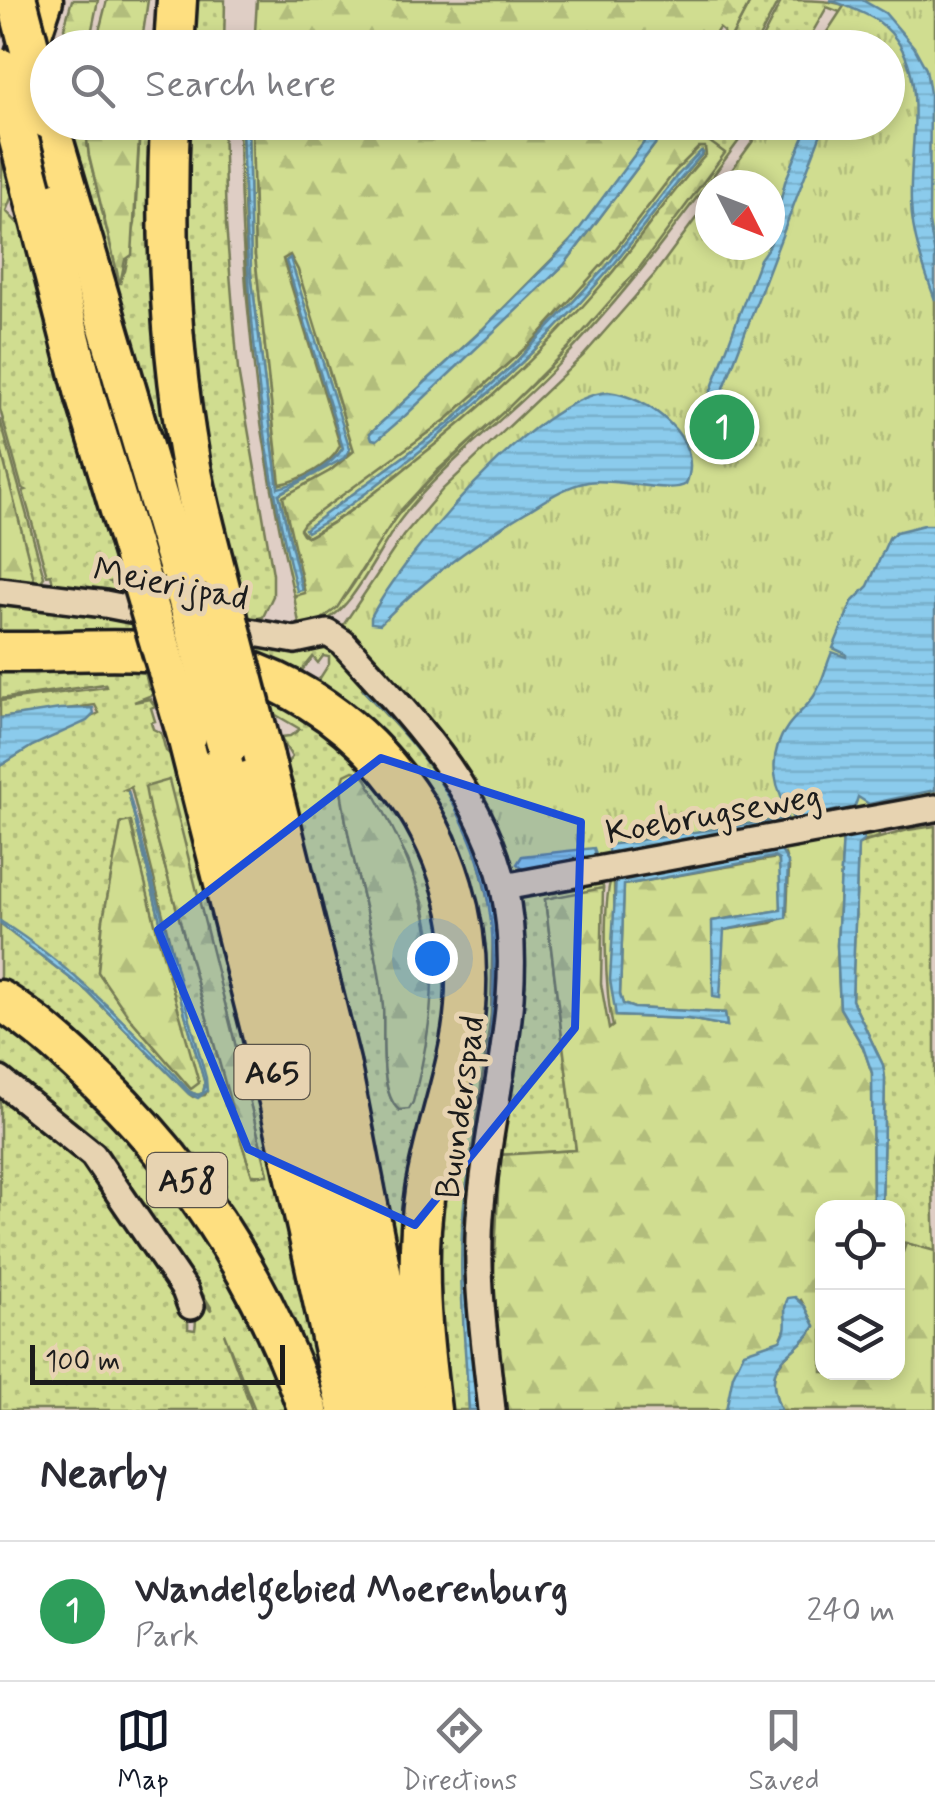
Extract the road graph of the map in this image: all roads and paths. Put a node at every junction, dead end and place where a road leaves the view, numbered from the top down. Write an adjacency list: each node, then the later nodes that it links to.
1 (17, 0): 7 (highway, A65, bridge)
2 (43, 0): 4 (highway)
3 (177, 0): 5 (highway)
4 (32, 30)
5 (175, 30)
6 (30, 36): 9 (highway)
7 (30, 50)
8 (0, 68): 21 (highway, A65, bridge)
9 (0, 120)
10 (54, 140): 22 (highway, A65, bridge)
11 (169, 140): 23 (highway, A65, bridge)
12 (0, 590): 13 (street, Meierijpad)
13 (328, 633): 16 (street, Buunderspad)
14 (0, 652): 24 (highway)
15 (935, 808): 16 (street, Koebrugseweg)
16 (504, 886): 25 (street, Buunderspad)
17 (0, 1000): 20 (highway, A58)
18 (0, 1080): 19 (street)
19 (191, 1306)
20 (308, 1410)
21 (346, 1410)
22 (378, 1410)
23 (408, 1410)
24 (431, 1410)
25 (492, 1410)

